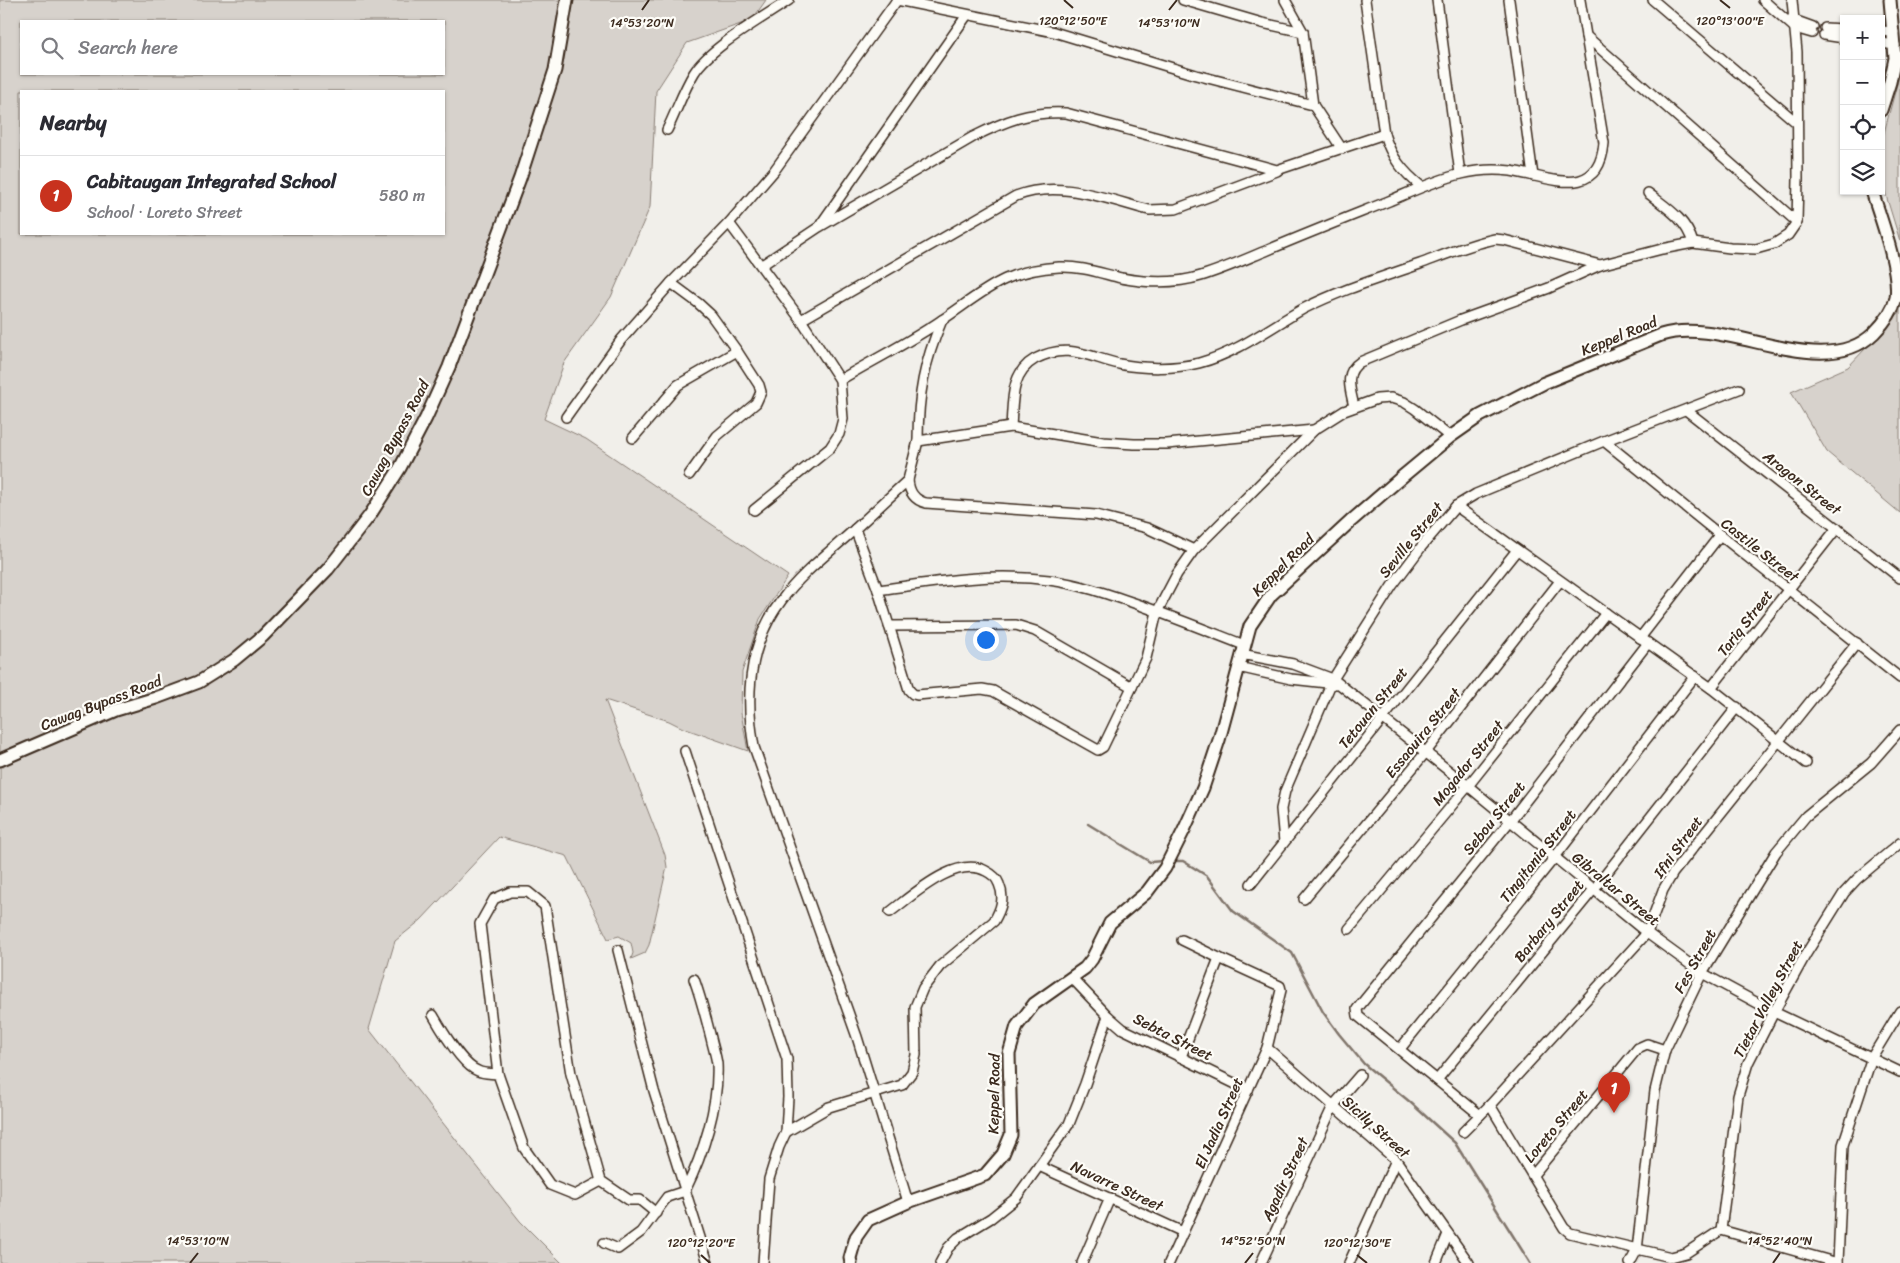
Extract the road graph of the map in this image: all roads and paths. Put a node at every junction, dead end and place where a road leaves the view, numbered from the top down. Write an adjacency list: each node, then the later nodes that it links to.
1 (567, 0): 90 (street, Cawag Bypass Road)
2 (789, 0): 28 (street)
3 (897, 0): 14 (street); 38 (street)
4 (1183, 0): 18 (street)
5 (1285, 0): 18 (street)
6 (1365, 0): 29 (street)
7 (1437, 0): 32 (street)
8 (1510, 0): 33 (street)
9 (1580, 0): 21 (street)
10 (1653, 0): 27 (street)
11 (1763, 0): 15 (street)
12 (1792, 0): 15 (street)
13 (1890, 0): 20 (street)
14 (967, 15): 25 (street); 39 (street)
15 (1794, 24): 17 (street); 27 (street)
16 (1840, 29): 22 (street)
17 (1813, 30)
18 (1303, 32): 25 (street)
19 (1885, 32): 20 (street)
20 (1894, 32): 24 (street)
21 (1586, 36): 33 (street); 37 (street)
22 (1840, 37)
23 (1885, 44): 24 (street)
24 (1895, 45): 26 (street)
25 (1313, 105): 30 (street)
26 (1883, 105)
27 (1797, 123): 37 (street)
28 (668, 130)
29 (1384, 134): 30 (street); 34 (street)
30 (1342, 149): 31 (street)
31 (1277, 170): 39 (street); 44 (street)
32 (1460, 174): 33 (street); 34 (street)
33 (1533, 176)
34 (1422, 187): 45 (street)
35 (1648, 193): 40 (street)
36 (1873, 195): 54 (street, Keppel Road)
37 (1797, 222): 40 (street)
38 (729, 223): 42 (street); 43 (street)
39 (819, 227): 42 (street)
40 (1693, 244): 41 (street)
41 (1600, 265): 49 (street); 52 (street)
42 (762, 266): 44 (street)
43 (670, 283): 46 (street); 51 (street)
44 (801, 320): 47 (street)
45 (942, 320): 47 (street); 56 (street)
46 (737, 351): 55 (street); 58 (street)
47 (840, 380): 61 (street)
48 (1739, 389): 50 (street, Seville Street)
49 (1354, 408): 53 (street); 54 (street)
50 (1686, 410): 57 (street, Seville Street); 62 (street, Aragon Street)
51 (566, 417)
52 (1011, 427): 53 (street); 56 (street)
53 (1314, 430): 65 (street)
54 (1450, 437): 77 (street, Keppel Road)
55 (633, 438)
56 (918, 441): 59 (street)
57 (1604, 441): 60 (street, Seville Street); 64 (street, Castile Street)
58 (689, 475)
59 (908, 480): 63 (street); 65 (street)
60 (1456, 506): 66 (street); 81 (street, Seville Street)
61 (754, 510)
62 (1837, 528): 67 (street, Aragon Street); 70 (street, Tariq Street)
63 (855, 529): 69 (street); 123 (street)
64 (1720, 536): 70 (street, Castile Street); 74 (street)
65 (1194, 550): 71 (street)
66 (1517, 550): 68 (street); 85 (street, Tetouan Street)
67 (1900, 578)
68 (1560, 581): 72 (street); 89 (street, Essaouira Street)
69 (878, 590): 71 (street); 73 (street)
70 (1789, 590): 76 (street, Castile Street); 83 (street, Tariq Street)
71 (1158, 612): 77 (street); 82 (street)
72 (1606, 613): 74 (street); 92 (street, Mogador Street)
73 (889, 626): 82 (street); 82 (street)
74 (1640, 638): 75 (street)
75 (1648, 643): 79 (street); 93 (street, Sebou Street)
76 (1856, 643): 80 (street, Castile Street); 87 (street, Ifni Street)
77 (1242, 649): 78 (street, Keppel Road); 81 (street)
78 (1238, 667): 81 (street); 107 (street, Keppel Road)
79 (1695, 676): 83 (street); 96 (street, Tingitania Street)
80 (1900, 678)
81 (1332, 681): 85 (street, Gibraltar Street); 94 (street, Seville Street)
82 (1132, 686)
83 (1711, 688): 84 (street)
84 (1737, 708): 87 (street); 98 (street, Barbary Street)
85 (1383, 718): 89 (street, Gibraltar Street); 94 (street, Tetouan Street)
86 (1900, 730): 106 (street, Fes Street)
87 (1778, 740): 91 (street); 102 (street, Ifni Street)
88 (684, 751): 127 (street)
89 (1426, 752): 92 (street, Gibraltar Street); 99 (street, Essaouira Street)
90 (0, 760)
91 (1806, 763)
92 (1468, 786): 93 (street, Gibraltar Street); 101 (street, Mogador Street)
93 (1510, 821): 96 (street, Gibraltar Street); 114 (street, Sebou Street)
94 (1284, 842): 97 (street, Tetouan Street)
95 (1900, 843): 110 (street, Tietar Valley Street)
96 (1555, 857): 98 (street, Gibraltar Street); 114 (street, Tingitania Street)
97 (1251, 884)
98 (1594, 889): 102 (street, Gibraltar Street); 121 (street, Barbary Street)
99 (1304, 899)
100 (890, 912): 123 (street)
101 (1349, 929)
102 (1647, 933): 106 (street, Gibraltar Street); 124 (street, Ifni Street)
103 (1182, 940): 105 (street)
104 (618, 950): 133 (street)
105 (1218, 958): 113 (street, El Jadia Street); 116 (street)
106 (1702, 973): 110 (street, Gibraltar Street); 115 (street, Fes Street)
107 (1072, 978): 112 (street, Sebta Street); 135 (street, Keppel Road)
108 (694, 979): 133 (street)
109 (1900, 1011): 117 (street)
110 (1774, 1012): 117 (street, Gibraltar Street); 137 (street, Tietar Valley Street)
111 (433, 1015): 119 (street)
112 (1108, 1016): 116 (street, Sebta Street); 130 (street)
113 (1267, 1048): 122 (street, El Jadia Street); 125 (street, Sicily Street)
114 (1400, 1049): 121 (street)
115 (1666, 1050): 131 (street, Loreto Street); 141 (street, Fes Street)
116 (1181, 1056): 122 (street, Sebta Street)
117 (1872, 1057): 118 (street, Gibraltar Street); 153 (street)
118 (1900, 1072)
119 (498, 1074): 132 (street); 132 (street)
120 (1360, 1075): 125 (street, Agadir Street)
121 (1437, 1080): 126 (street)
122 (1248, 1090): 138 (street, El Jadia Street)
123 (873, 1094): 127 (street); 135 (street)
124 (1490, 1105): 126 (street, Ifni Street); 131 (street)
125 (1333, 1106): 129 (street, Sicily Street); 148 (street, Agadir Street)
126 (1480, 1115): 128 (street, Ifni Street)
127 (786, 1132): 143 (street)
128 (1463, 1132)
129 (1396, 1160): 139 (street, Sicily Street); 149 (street)
130 (1039, 1166): 134 (street, Navarre Street); 145 (street)
131 (1533, 1175): 141 (street)
132 (601, 1181): 136 (street)
133 (685, 1191): 136 (street); 142 (street)
134 (1110, 1198): 138 (street, Navarre Street); 146 (street)
135 (908, 1202): 144 (street, Keppel Road)
136 (656, 1213): 140 (street)
137 (1721, 1230): 141 (street); 153 (street)
138 (1183, 1232): 147 (street, El Jadia Street)
139 (1448, 1234): 150 (street); 151 (street, Sicily Street)
140 (604, 1243)
141 (1636, 1250): 152 (street, Fes Street)
142 (708, 1263)
143 (764, 1263)
144 (851, 1263)
145 (940, 1263)
146 (1082, 1263)
147 (1169, 1263)
148 (1262, 1263)
149 (1349, 1263)
150 (1436, 1263)
151 (1469, 1263)
152 (1630, 1263)
153 (1838, 1263)

